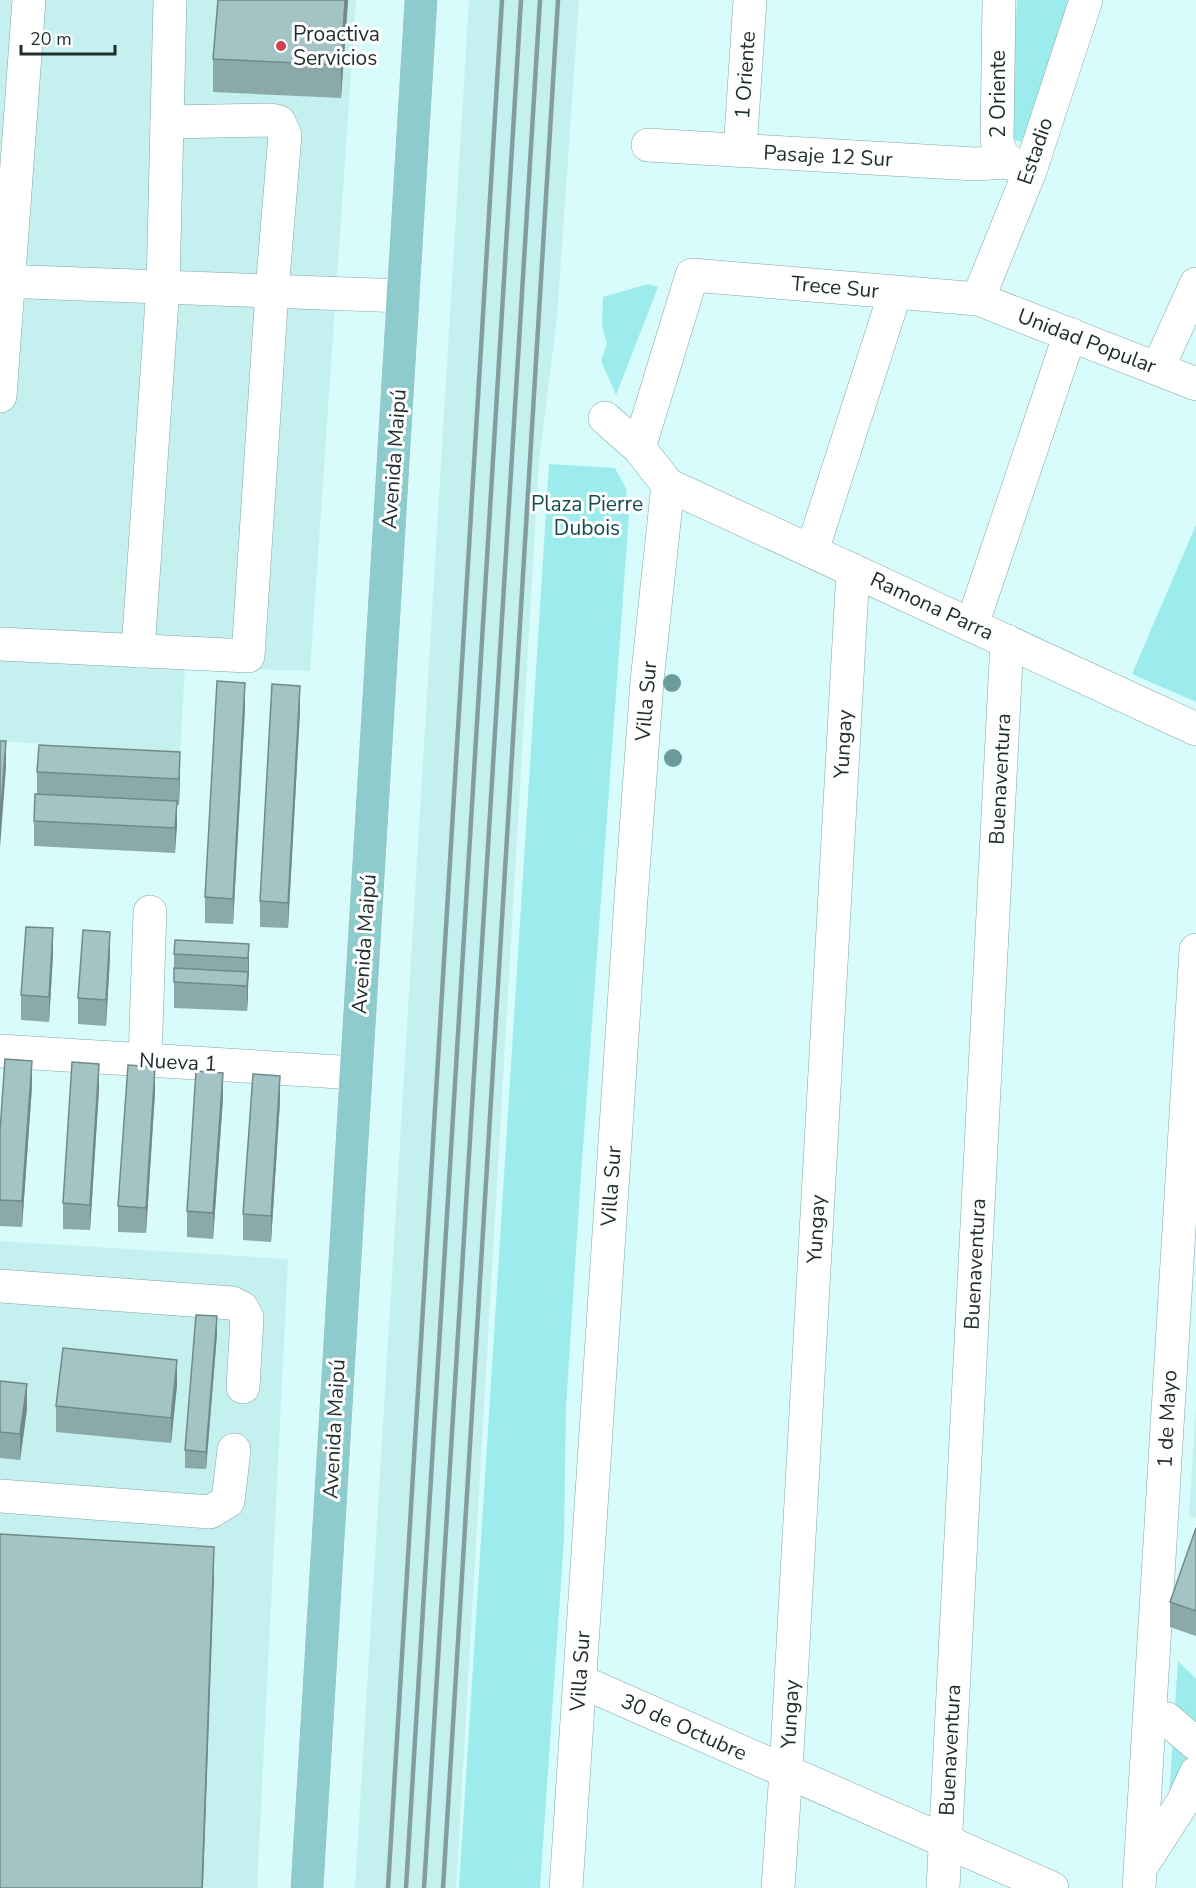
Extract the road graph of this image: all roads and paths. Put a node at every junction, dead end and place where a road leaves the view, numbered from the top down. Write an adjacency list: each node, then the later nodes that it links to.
1 (29, 0): 11 (street)
2 (170, 0): 7 (street)
3 (421, 0): 16 (main road, Avenida Maipú)
4 (750, 0): 9 (street, 1 Oriente)
5 (999, 0): 10 (street, 2 Oriente)
6 (1086, 0): 10 (street, Estadio)
7 (167, 122): 13 (street); 14 (street)
8 (648, 145): 9 (street, Pasaje 12 Sur)
9 (740, 151): 10 (street, Pasaje 12 Sur)
10 (1019, 166): 17 (street, Estadio)
11 (4, 281): 13 (street); 21 (street)
12 (1196, 284): 19 (street)
13 (163, 286): 14 (street); 30 (street)
14 (272, 291): 16 (street); 30 (street)
15 (895, 293): 17 (street, Trece Sur); 23 (street, Trece Sur); 25 (street)
16 (403, 296): 36 (main road, Avenida Maipú)
17 (978, 299): 18 (street, Unidad Popular)
18 (1070, 334): 19 (street, Unidad Popular); 27 (street)
19 (1158, 368): 20 (street, Unidad Popular)
20 (1196, 384)
21 (0, 396)
22 (605, 418): 23 (street)
23 (639, 448): 24 (street)
24 (668, 485): 25 (street, Ramona Parra); 42 (street, Villa Sur)
25 (812, 551): 26 (street, Ramona Parra)
26 (853, 570): 27 (street, Ramona Parra); 45 (street, Yungay)
27 (972, 625): 28 (street, Ramona Parra)
28 (1007, 641): 31 (street, Ramona Parra); 47 (street, Buenaventura)
29 (0, 644): 30 (street)
30 (138, 651)
31 (1196, 729)
32 (150, 912): 35 (street)
33 (1196, 950): 37 (street, 1 de Mayo)
34 (0, 1051): 35 (street, Nueva 1)
35 (145, 1060): 36 (street, Nueva 1)
36 (356, 1073): 49 (main road, Avenida Maipú)
37 (1190, 1282): 48 (street, 1 de Mayo)
38 (0, 1286): 39 (street)
39 (243, 1387)
40 (234, 1449): 41 (street)
41 (0, 1496)
42 (580, 1681): 45 (street, 30 de Octubre); 50 (street, Villa Sur)
43 (1167, 1719): 44 (street)
44 (1196, 1744)
45 (786, 1772): 47 (street, 30 de Octubre); 51 (street, Yungay)
46 (1196, 1773): 48 (street)
47 (946, 1841): 52 (street, Buenaventura); 53 (street, 30 de Octubre)
48 (1139, 1880)
49 (307, 1888)
50 (566, 1888)
51 (778, 1888)
52 (943, 1888)
53 (1052, 1888)

